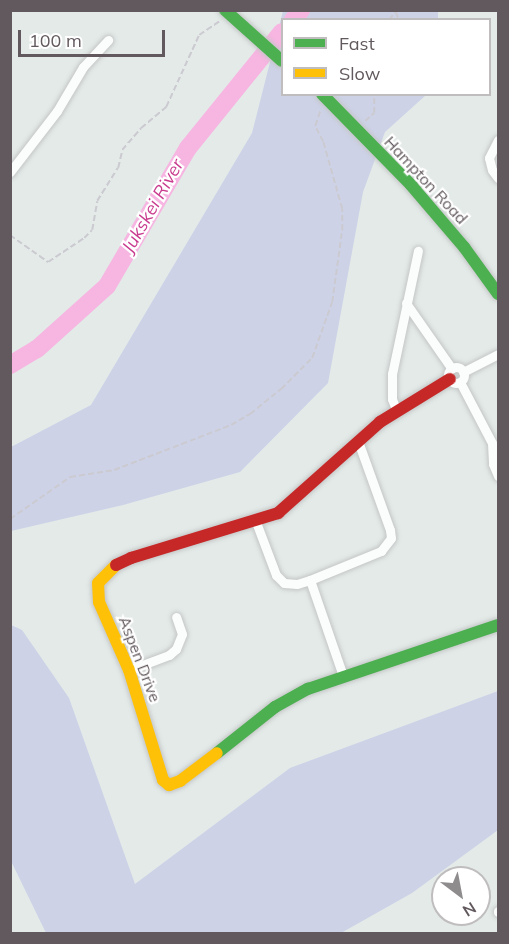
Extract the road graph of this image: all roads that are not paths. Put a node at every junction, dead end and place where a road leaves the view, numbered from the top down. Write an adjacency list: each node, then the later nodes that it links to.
1 (226, 11): 3 (street)
2 (108, 40): 6 (street)
3 (281, 60)
4 (324, 97): 9 (street, Hampton Road)
5 (498, 140): 7 (street)
6 (10, 172)
7 (498, 178)
8 (418, 251): 10 (street)
9 (498, 294)
10 (406, 303): 12 (street); 13 (street)
11 (498, 354): 12 (street)
12 (454, 377): 13 (street, Aspen Drive); 15 (street)
13 (397, 412): 14 (street, Aspen Drive)
14 (358, 441): 16 (street, Aspen Drive); 17 (street)
15 (498, 476)
16 (256, 522): 17 (street); 20 (street, Aspen Drive)
17 (310, 579): 21 (street)
18 (176, 617): 20 (street)
19 (498, 625): 21 (street, Aspen Drive)
20 (129, 670): 21 (street, Aspen Drive)
21 (343, 676)

